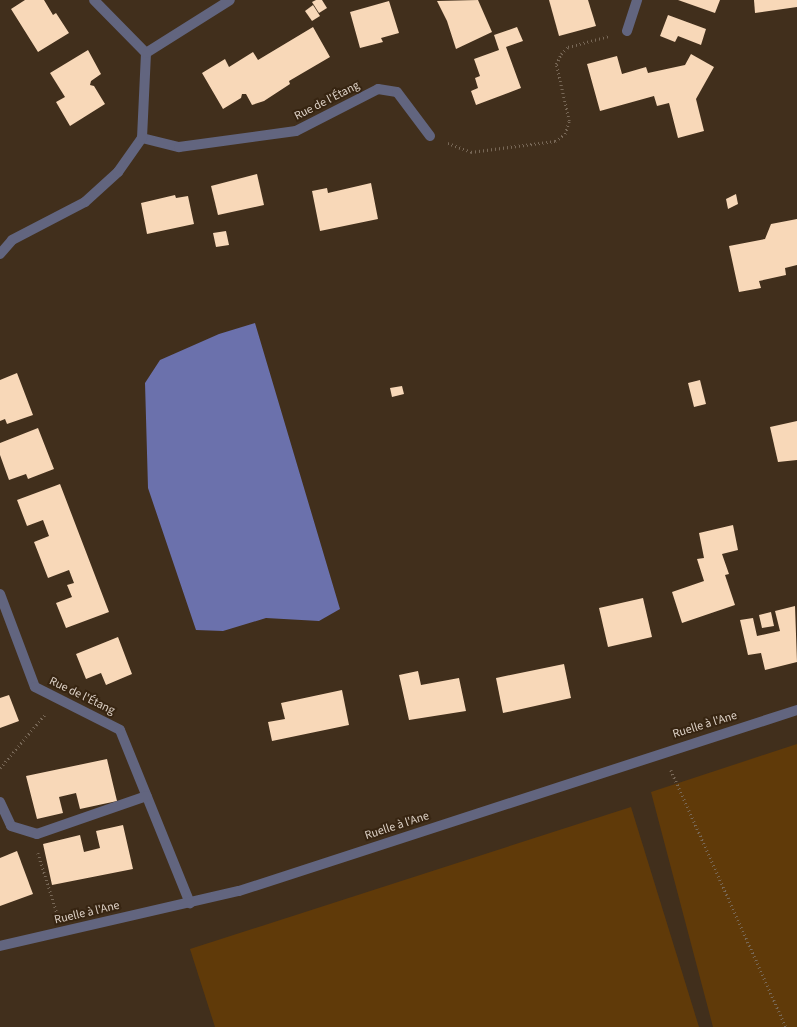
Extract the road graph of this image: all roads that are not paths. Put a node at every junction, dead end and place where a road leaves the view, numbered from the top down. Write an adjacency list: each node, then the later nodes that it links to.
1 (94, 0): 5 (street)
2 (230, 0): 5 (street)
3 (637, 0): 4 (street)
4 (627, 31)
5 (146, 53): 7 (street)
6 (430, 136): 7 (street, Rue de l'Étang)
7 (142, 138): 8 (street)
8 (0, 254)
9 (0, 594): 11 (street, Rue de l'Étang)
10 (797, 710): 13 (street, Ruelle à l'Ane)
11 (147, 796): 12 (street); 13 (street, Rue de l'Étang)
12 (0, 802)
13 (190, 903): 14 (street, Ruelle à l'Ane)
14 (0, 946)

